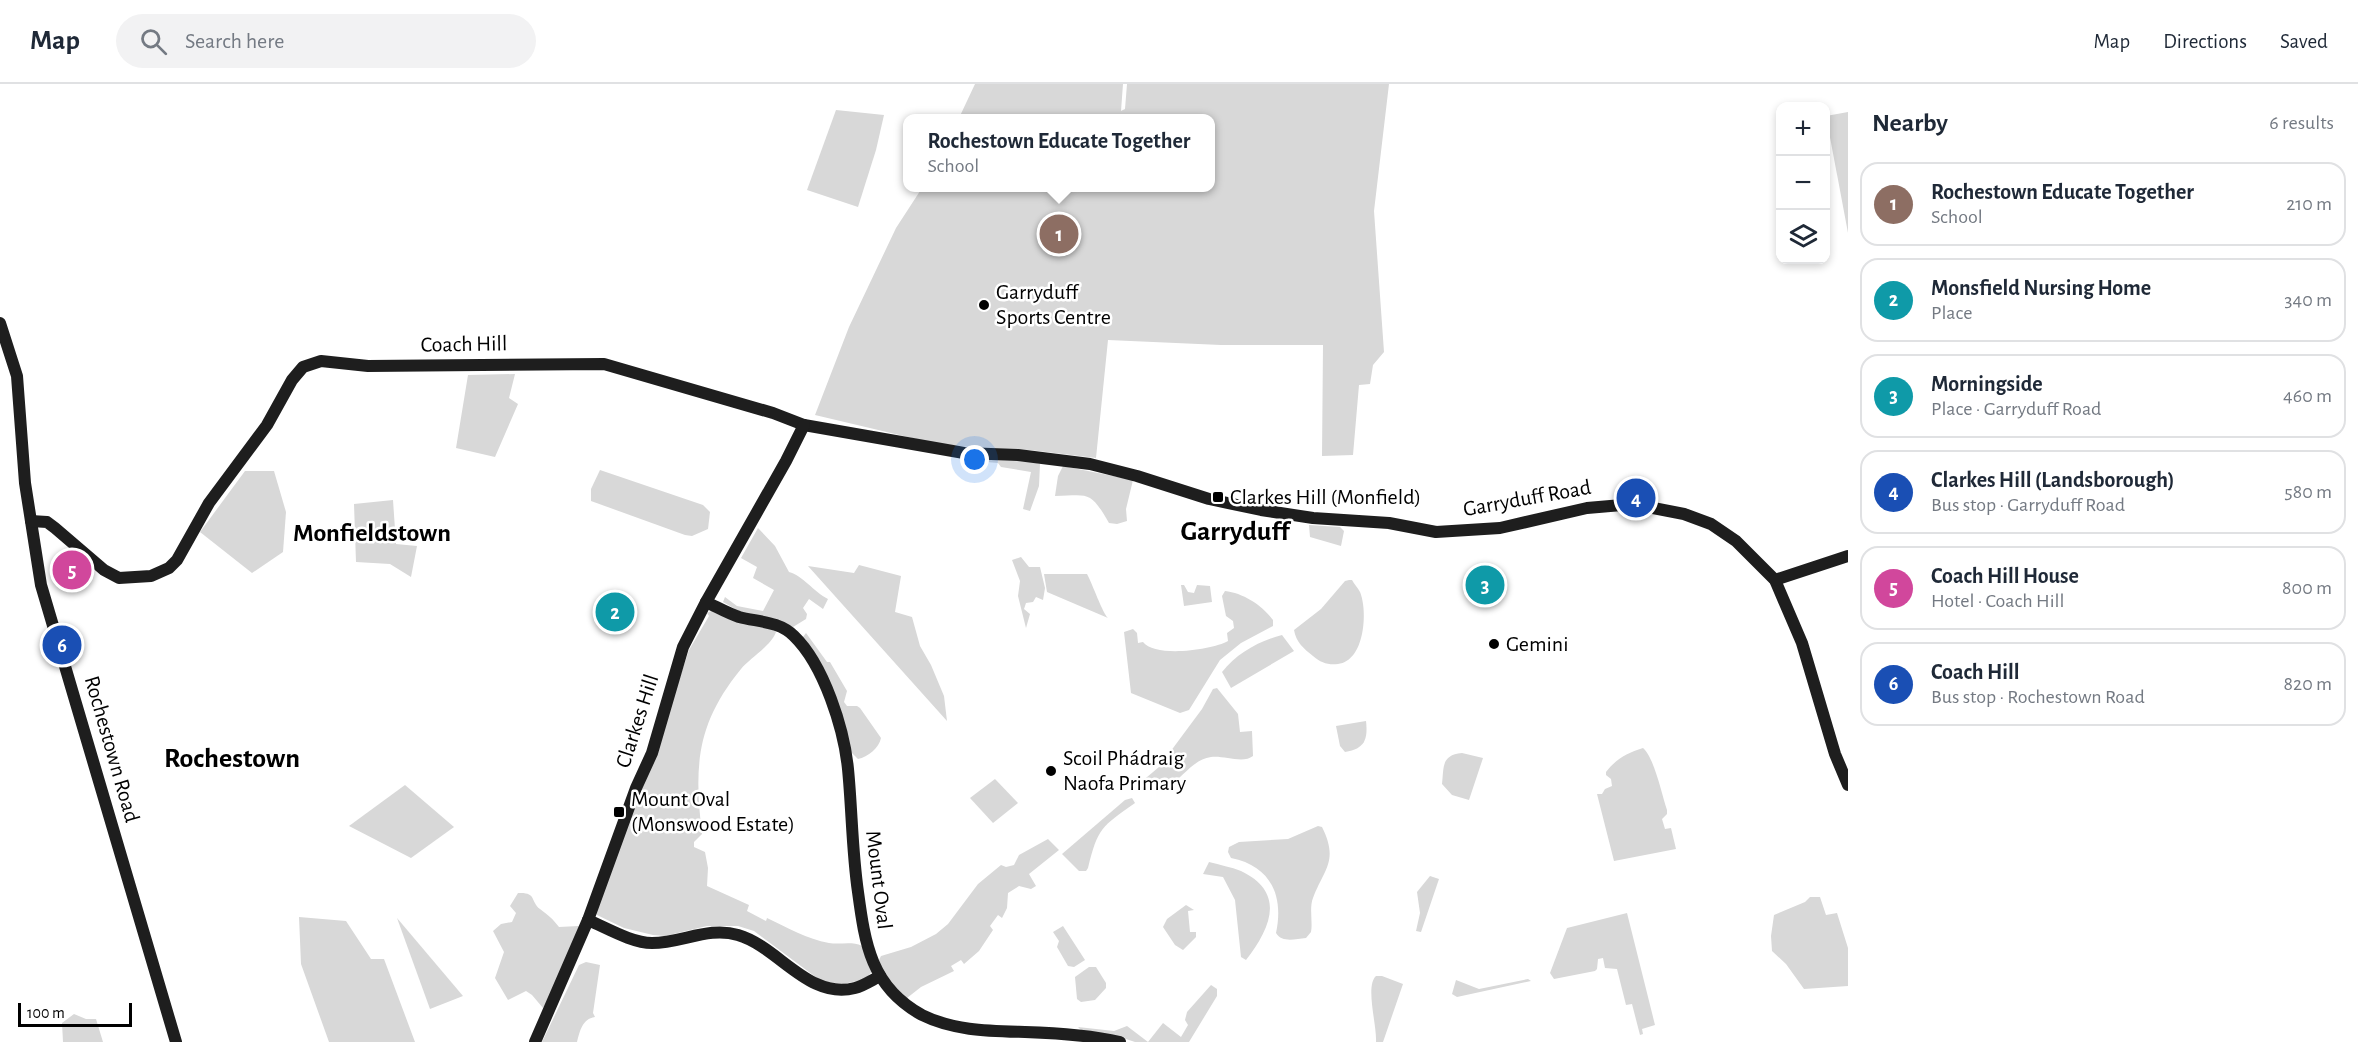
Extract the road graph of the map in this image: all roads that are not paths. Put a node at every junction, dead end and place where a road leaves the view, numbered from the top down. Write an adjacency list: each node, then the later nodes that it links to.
1 (0, 323): 3 (street, Rochestown Road)
2 (804, 425): 3 (street, Coach Hill); 5 (street, Garryduff Road); 6 (street, Clarkes Hill)
3 (31, 521): 10 (street, Rochestown Road)
4 (1848, 556): 5 (street)
5 (1774, 580): 7 (street, Garryduff Road)
6 (706, 602): 8 (street, Clarkes Hill); 9 (street, Mount Oval)
7 (1848, 785)
8 (588, 920): 9 (street); 11 (street, Clarkes Hill)
9 (880, 976): 12 (street, Mount Oval)
10 (176, 1042)
11 (535, 1042)
12 (1120, 1042)

